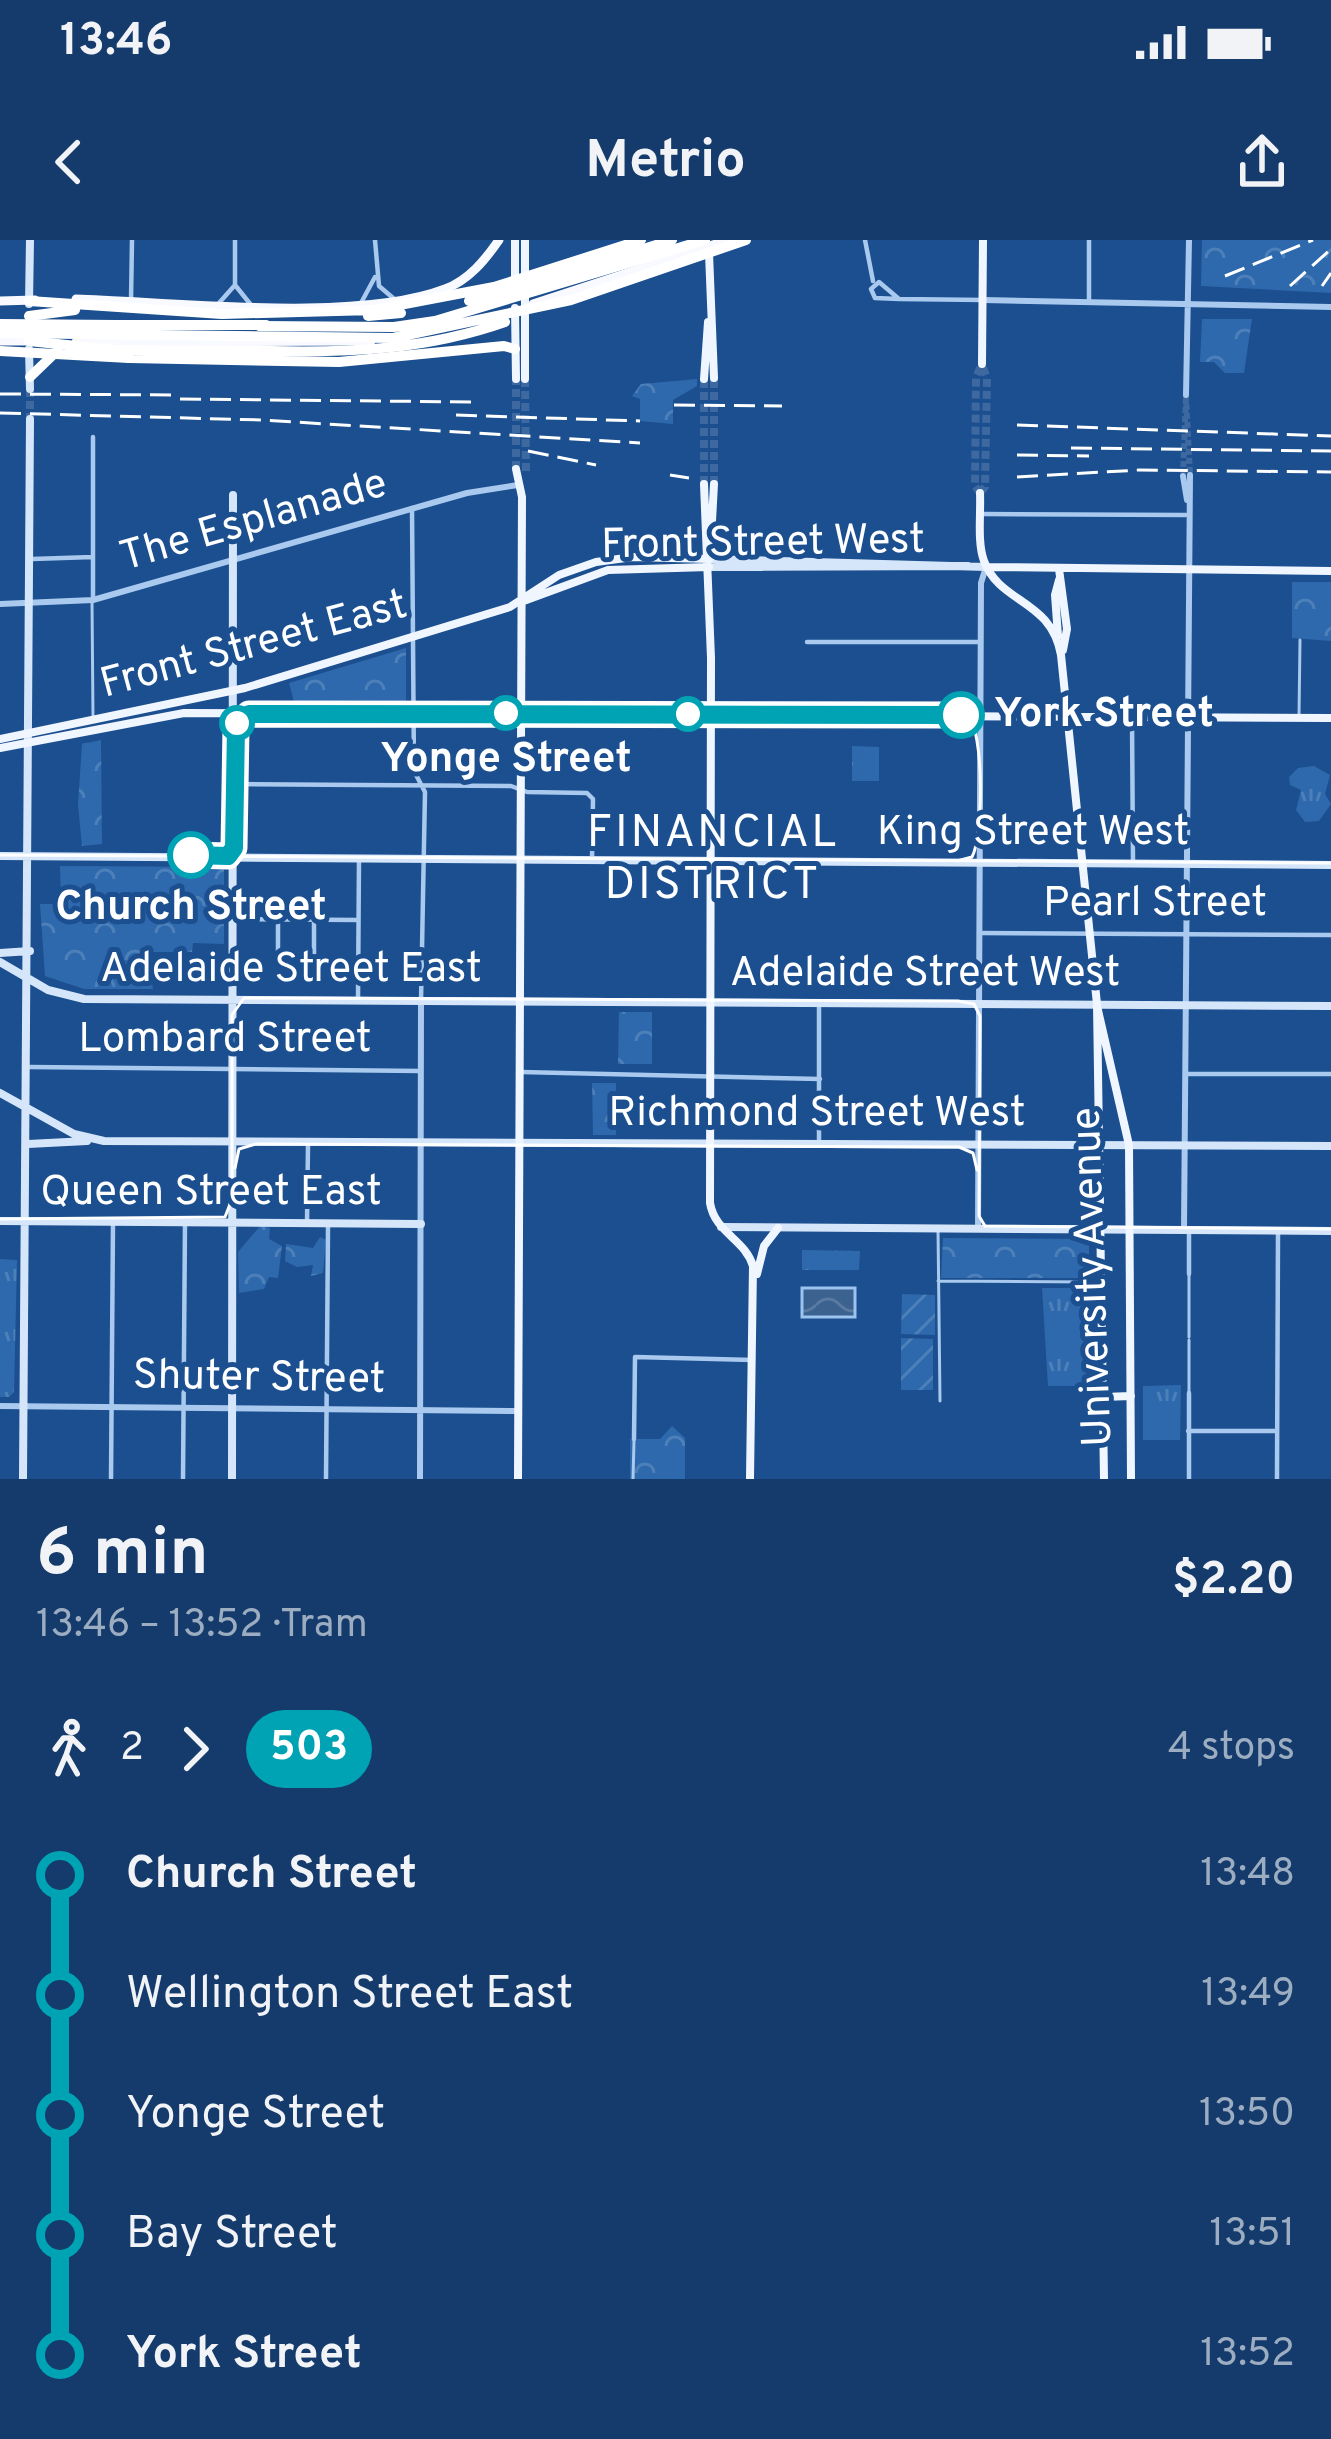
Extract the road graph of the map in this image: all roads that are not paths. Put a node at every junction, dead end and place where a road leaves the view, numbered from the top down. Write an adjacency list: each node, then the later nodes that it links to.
1 (30, 240): 25 (main road)
2 (132, 240): 26 (street)
3 (235, 240): 19 (street)
4 (375, 240): 17 (street)
5 (499, 240): 20 (highway)
6 (515, 240): 32 (main road)
7 (525, 240): 32 (main road)
8 (641, 240): 34 (highway, bridge)
9 (672, 240): 37 (highway, bridge)
10 (728, 240): 16 (highway)
11 (746, 240): 22 (highway, bridge)
12 (865, 240): 18 (street)
13 (983, 240): 23 (main road)
14 (1089, 240): 27 (street)
15 (1189, 240): 29 (street)
16 (708, 242): 32 (highway); 37 (highway, bridge); 46 (main road)
17 (377, 272): 20 (street); 28 (street)
18 (874, 284): 21 (street); 21 (street)
19 (235, 285): 30 (street); 31 (street)
20 (394, 298): 28 (highway)
21 (899, 299): 23 (street)
22 (571, 300): 38 (highway, bridge); 41 (highway, bridge)
23 (983, 300): 27 (street); 45 (main road)
24 (0, 301): 25 (highway)
25 (29, 301): 26 (highway); 34 (highway); 35 (main road)
26 (131, 301): 30 (highway)
27 (1089, 301): 29 (street)
28 (362, 302): 31 (highway)
29 (1188, 302): 33 (street); 48 (street)
30 (216, 304): 31 (highway)
31 (252, 306)
32 (520, 307): 40 (highway); 42 (main road); 42 (main road)
33 (1331, 307)
34 (108, 308): 35 (highway)
35 (29, 316): 39 (main road)
36 (0, 324): 37 (highway, bridge)
37 (259, 326)
38 (0, 337): 39 (highway)
39 (28, 341): 40 (highway); 41 (highway); 47 (main road)
40 (351, 344): 44 (highway)
41 (66, 347): 47 (highway)
42 (515, 350): 44 (highway)
43 (0, 351): 44 (highway, bridge)
44 (253, 360)
45 (982, 364)
46 (709, 378)
47 (30, 383)
48 (1186, 395)
49 (30, 419): 62 (main road)
50 (93, 437): 60 (street)
51 (521, 471): 54 (main road)
52 (1186, 475): 59 (street)
53 (709, 484): 63 (main road)
54 (522, 485): 57 (street, The Esplanade); 69 (main road)
55 (980, 494): 58 (main road)
56 (233, 495): 61 (main road)
57 (412, 508): 61 (street, The Esplanade); 72 (street)
58 (981, 514): 59 (street); 64 (main road)
59 (1186, 515): 65 (street)
60 (93, 557): 62 (street); 68 (street)
61 (234, 559): 68 (street, The Esplanade); 78 (main road)
62 (29, 560): 70 (main road)
63 (709, 563): 64 (main road, Front Street West); 69 (main road, Front Street West); 82 (main road)
64 (986, 567): 67 (main road, Front Street West); 73 (main road); 75 (street)
65 (1186, 570): 66 (main road, Front Street West); 67 (main road, Front Street West); 86 (street)
66 (1331, 571)
67 (1060, 574): 73 (main road, University Avenue); 77 (main road)
68 (92, 600): 70 (street, The Esplanade); 89 (street)
69 (520, 602): 72 (main road, Front Street East); 81 (main road)
70 (27, 603): 71 (street, The Esplanade); 91 (main road)
71 (0, 604)
72 (412, 635): 78 (main road, Front Street East); 79 (street)
73 (1058, 640): 77 (main road, University Avenue)
74 (1300, 640): 87 (street)
75 (981, 642): 76 (street); 83 (street)
76 (807, 643)
77 (1061, 655): 84 (main road, University Avenue)
78 (234, 691): 80 (main road); 89 (main road, Front Street East)
79 (412, 711): 80 (main road, Front Street East); 81 (main road, Front Street East); 94 (street)
80 (235, 712): 91 (main road, Front Street East); 93 (main road)
81 (519, 712): 82 (main road, Front Street East); 95 (main road)
82 (711, 712): 83 (main road, Front Street East); 103 (main road)
83 (980, 715): 84 (main road, Front Street East); 104 (street)
84 (1068, 716): 85 (main road, Front Street East); 105 (main road, University Avenue)
85 (1129, 717): 86 (main road, Front Street East); 106 (street)
86 (1185, 717): 87 (main road, Front Street East); 107 (street)
87 (1299, 717): 88 (main road, Front Street East)
88 (1331, 718)
89 (92, 719): 91 (main road, Front Street East)
90 (0, 739): 91 (main road, Front Street East)
91 (28, 739): 92 (main road, Front Street East); 97 (main road)
92 (0, 748)
93 (234, 784): 94 (street); 98 (main road)
94 (419, 784): 95 (street); 100 (street)
95 (519, 788): 101 (main road); 102 (street)
96 (0, 856): 97 (main road, King Street West)
97 (30, 856): 98 (main road, King Street West); 117 (main road)
98 (234, 857): 99 (main road, King Street West); 109 (main road)
99 (359, 859): 100 (main road, King Street West); 112 (street)
100 (424, 859): 101 (main road, King Street West); 123 (street)
101 (518, 860): 102 (main road, King Street West); 124 (main road)
102 (592, 860): 103 (main road, King Street West)
103 (711, 861): 104 (main road, King Street West); 125 (main road)
104 (980, 862): 105 (main road, King Street West); 113 (street)
105 (1082, 863): 106 (main road, King Street West); 114 (main road, University Avenue)
106 (1132, 863): 107 (main road, King Street West)
107 (1185, 864): 108 (main road, King Street West); 115 (street)
108 (1331, 865)
109 (234, 919): 110 (street); 121 (main road)
110 (278, 920): 111 (street); 111 (street)
111 (314, 920): 112 (street)
112 (358, 920): 122 (street)
113 (979, 933): 114 (street, Pearl Street); 127 (street)
114 (1090, 934): 115 (street, Pearl Street); 128 (main road, University Avenue)
115 (1184, 934): 116 (street, Pearl Street); 129 (street)
116 (1331, 935)
117 (30, 951): 118 (main road); 120 (main road)
118 (0, 953)
119 (0, 962): 120 (main road, Adelaide Street East)
120 (30, 979): 121 (main road, Adelaide Street East); 131 (main road)
121 (233, 999): 122 (main road, Adelaide Street East); 132 (main road)
122 (358, 1000): 123 (main road, Adelaide Street East)
123 (421, 1001): 124 (main road, Adelaide Street East); 133 (street)
124 (519, 1002): 125 (main road, Adelaide Street West); 134 (main road)
125 (711, 1003): 126 (main road, Adelaide Street West); 137 (main road)
126 (819, 1004): 127 (main road, Adelaide Street West); 138 (street)
127 (979, 1004): 128 (main road, Adelaide Street West); 149 (street)
128 (1096, 1004): 129 (main road, Adelaide Street West); 150 (main road, University Avenue); 151 (main road, University Avenue)
129 (1184, 1005): 130 (main road, Adelaide Street West); 135 (street)
130 (1331, 1006)
131 (29, 1067): 132 (street, Lombard Street); 140 (main road)
132 (233, 1070): 133 (street, Lombard Street); 142 (main road)
133 (421, 1071): 144 (street)
134 (519, 1072): 137 (street); 146 (main road)
135 (1183, 1074): 136 (street); 152 (street)
136 (1331, 1074)
137 (710, 1076): 138 (street); 147 (main road)
138 (820, 1078): 148 (street)
139 (0, 1093): 140 (main road)
140 (28, 1108): 141 (main road); 145 (main road)
141 (92, 1139): 142 (main road, Richmond Street West); 145 (main road, Richmond Street West)
142 (234, 1141): 143 (main road, Richmond Street West); 158 (main road)
143 (308, 1142): 144 (main road, Richmond Street West); 159 (street)
144 (421, 1143): 146 (main road, Richmond Street West); 161 (street)
145 (28, 1144): 155 (main road)
146 (518, 1144): 147 (main road, Richmond Street West); 187 (main road)
147 (710, 1144): 148 (main road, Richmond Street West); 162 (main road)
148 (819, 1144): 149 (main road, Richmond Street West)
149 (979, 1144): 150 (main road, Richmond Street West); 165 (street)
150 (1102, 1145): 151 (main road, Richmond Street West); 166 (main road, University Avenue)
151 (1129, 1145): 152 (main road, Richmond Street West); 167 (main road, University Avenue)
152 (1183, 1145): 153 (main road, Richmond Street West); 168 (street)
153 (1331, 1146)
154 (0, 1221): 155 (main road, Queen Street East)
155 (28, 1221): 156 (main road, Queen Street East); 181 (main road)
156 (113, 1222): 157 (main road, Queen Street East); 182 (street)
157 (185, 1222): 158 (main road, Queen Street East); 183 (street)
158 (233, 1223): 159 (main road, Queen Street East); 184 (main road)
159 (307, 1223): 160 (main road, Queen Street East)
160 (328, 1224): 161 (main road, Queen Street East); 185 (street)
161 (421, 1224): 186 (street)
162 (720, 1227): 163 (main road); 172 (main road)
163 (778, 1228): 164 (main road); 172 (main road)
164 (938, 1229): 165 (main road); 173 (street)
165 (978, 1229): 166 (main road)
166 (1102, 1230): 167 (main road); 178 (main road, University Avenue)
167 (1130, 1231): 168 (main road); 177 (main road, University Avenue)
168 (1186, 1231): 169 (main road); 171 (street)
169 (1278, 1231): 170 (main road); 189 (street)
170 (1331, 1231)
171 (1189, 1274): 176 (street)
172 (754, 1281): 175 (main road)
173 (938, 1281): 174 (street); 179 (street)
174 (1092, 1282)
175 (753, 1360): 190 (street); 199 (main road)
176 (1189, 1393): 188 (street)
177 (1131, 1396): 178 (main road); 201 (main road, University Avenue)
178 (1103, 1397): 200 (main road, University Avenue)
179 (940, 1401)
180 (0, 1406): 181 (street, Shuter Street)
181 (25, 1406): 182 (street, Shuter Street); 191 (main road)
182 (112, 1407): 183 (street, Shuter Street); 192 (street)
183 (184, 1407): 184 (street, Shuter Street); 193 (street)
184 (232, 1408): 185 (street, Shuter Street); 194 (main road)
185 (327, 1410): 186 (street, Shuter Street); 195 (street)
186 (421, 1410): 187 (street, Shuter Street); 196 (street)
187 (518, 1411): 197 (main road)
188 (1189, 1431): 189 (street); 202 (street)
189 (1277, 1431): 203 (street)
190 (634, 1439): 198 (street)
191 (23, 1479)
192 (111, 1479)
193 (183, 1479)
194 (232, 1479)
195 (326, 1479)
196 (420, 1479)
197 (518, 1479)
198 (633, 1479)
199 (750, 1479)
200 (1104, 1479)
201 (1131, 1479)
202 (1189, 1479)
203 (1277, 1479)

